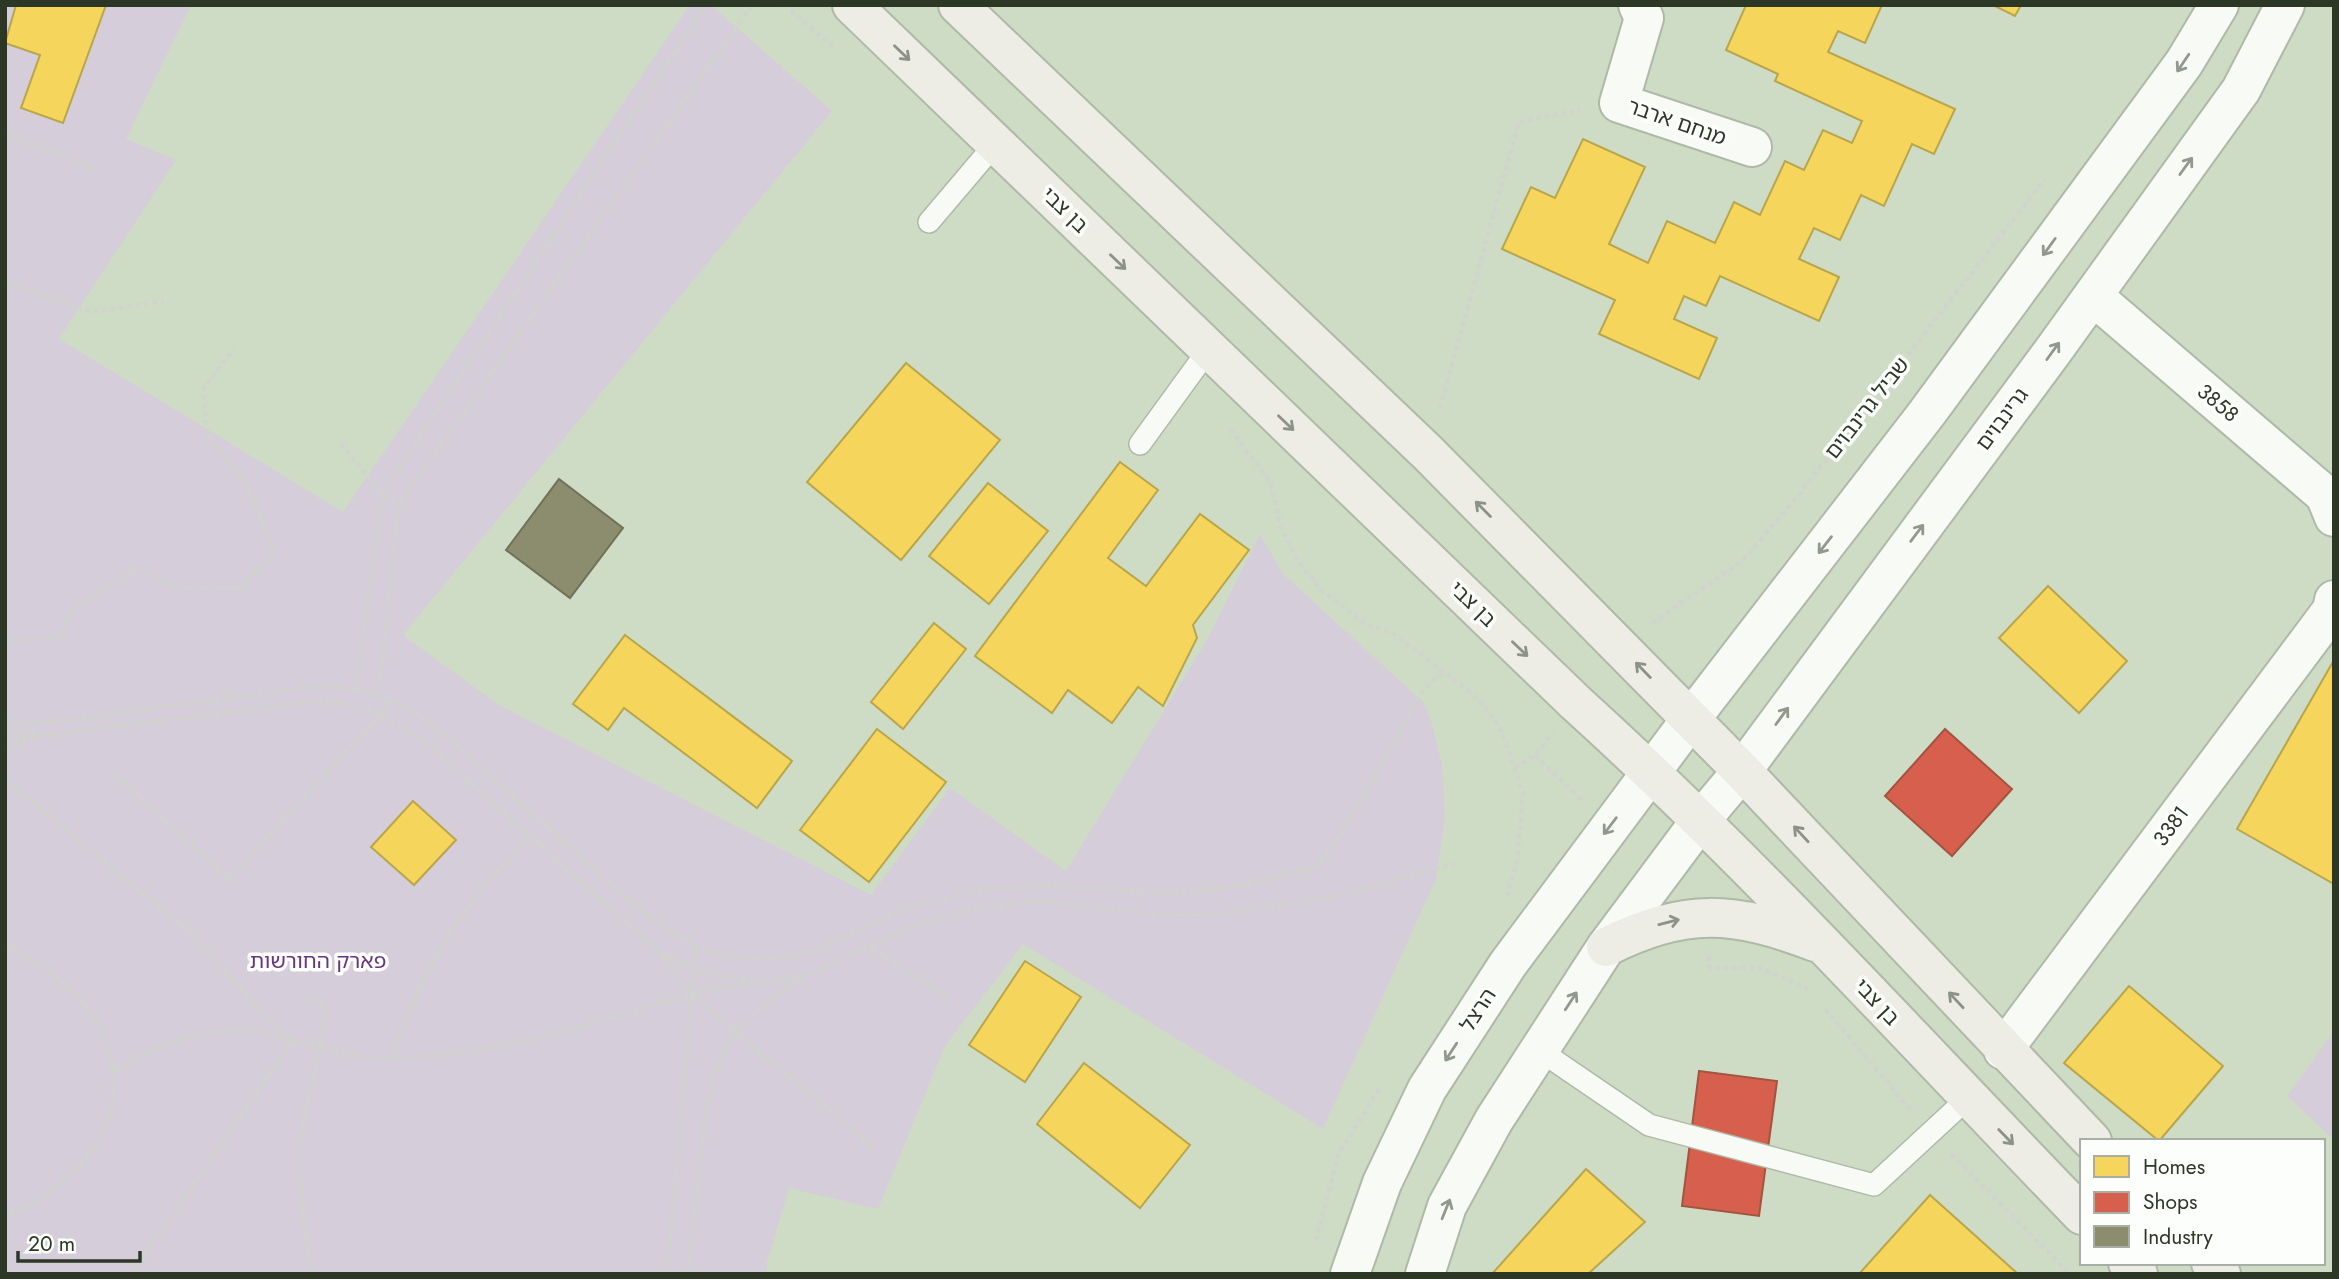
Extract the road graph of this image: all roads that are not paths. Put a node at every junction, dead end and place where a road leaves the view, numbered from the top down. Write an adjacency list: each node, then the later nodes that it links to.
1 (852, 5): 6 (main road, בן צבי, one-way to 6)
2 (958, 5): 14 (main road, one-way to 2)
3 (1637, 5): 7 (street, מנחם ארבר)
4 (2219, 5): 14 (street, one-way to 14)
5 (2285, 5): 9 (street, גרינבוים, one-way to 5)
6 (996, 143): 8 (lane); 10 (main road, בן צבי, one-way to 10)
7 (1752, 147)
8 (929, 222)
9 (2093, 296): 12 (street, 3858); 15 (street, גרינבוים, one-way to 9)
10 (1209, 349): 11 (lane); 16 (main road, בן צבי, one-way to 16)
11 (1140, 444)
12 (2334, 517)
13 (2334, 600): 21 (street, 3381)
14 (1690, 720): 15 (main road); 16 (street)
15 (1742, 771): 17 (street, גרינבוים); 21 (main road, one-way to 15)
16 (1652, 772): 17 (main road, בן צבי); 25 (street, הרצל, one-way to 25)
17 (1700, 821): 18 (main road, בן צבי); 19 (street)
18 (1824, 945): 19 (main road, one-way to 18); 22 (main road, בן צבי)
19 (1606, 947): 20 (street, one-way to 19)
20 (1539, 1050): 22 (lane); 26 (street, one-way to 20)
21 (2003, 1050): 23 (main road)
22 (1968, 1098): 24 (main road, בן צבי, one-way to 24)
23 (2090, 1139)
24 (2080, 1213)
25 (1350, 1274)
26 (1425, 1274)

